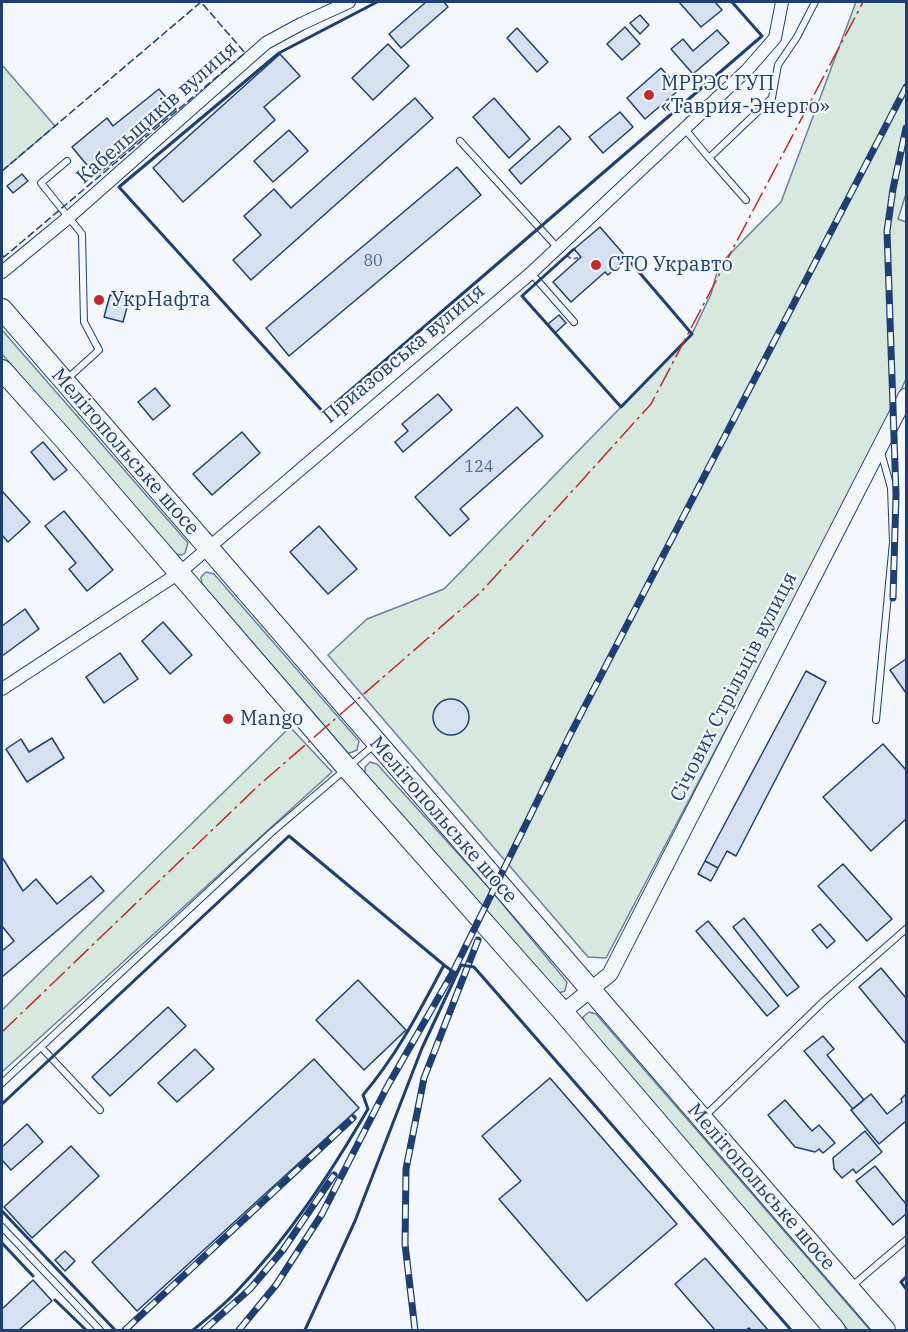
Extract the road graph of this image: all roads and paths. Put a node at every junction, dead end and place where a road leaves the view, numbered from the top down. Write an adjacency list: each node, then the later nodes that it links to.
1 (349, 2): 9 (street, Кабельщиків вулиця)
2 (782, 2): 4 (street, Приазовська вулиця)
3 (815, 2): 6 (lane)
4 (684, 128): 6 (lane); 10 (street, Приазовська вулиця)
5 (460, 141): 10 (lane)
6 (710, 158): 8 (lane)
7 (67, 161): 9 (lane)
8 (746, 200)
9 (69, 217): 11 (street, Кабельщиків вулиця); 16 (lane)
10 (557, 247): 12 (street, Приазовська вулиця)
11 (2, 272)
12 (531, 273): 14 (lane); 19 (street, Приазовська вулиця)
13 (2, 309): 16 (main road, Мелітопольське шосе)
14 (574, 322)
15 (2, 370): 20 (main road, Мелітопольське шосе)
16 (64, 382): 19 (main road, Мелітопольське шосе)
17 (905, 404): 18 (street, Січових Стрільців вулиця)
18 (880, 449): 22 (lane); 26 (street, Січових Стрільців вулиця)
19 (208, 547): 20 (street, Приазовська вулиця); 23 (main road, Мелітопольське шосе)
20 (179, 573): 21 (street, Приазовська вулиця); 24 (main road, Мелітопольське шосе)
21 (2, 689)
22 (876, 720)
23 (376, 743): 24 (lane); 26 (main road, Мелітопольське шосе)
24 (347, 768): 27 (main road, Мелітопольське шосе); 28 (lane)
25 (906, 929): 31 (lane)
26 (590, 990): 27 (street, Січових Стрільців вулиця); 31 (main road, Мелітопольське шосе)
27 (563, 1012): 36 (main road, Мелітопольське шосе)
28 (41, 1047): 29 (lane); 30 (lane)
29 (2, 1083)
30 (100, 1110)
31 (702, 1119): 34 (main road, Мелітопольське шосе)
32 (2, 1227): 35 (lane)
33 (906, 1240): 34 (lane)
34 (849, 1289): 37 (main road, Мелітопольське шосе)
35 (100, 1330)
36 (835, 1330)
37 (885, 1330)

